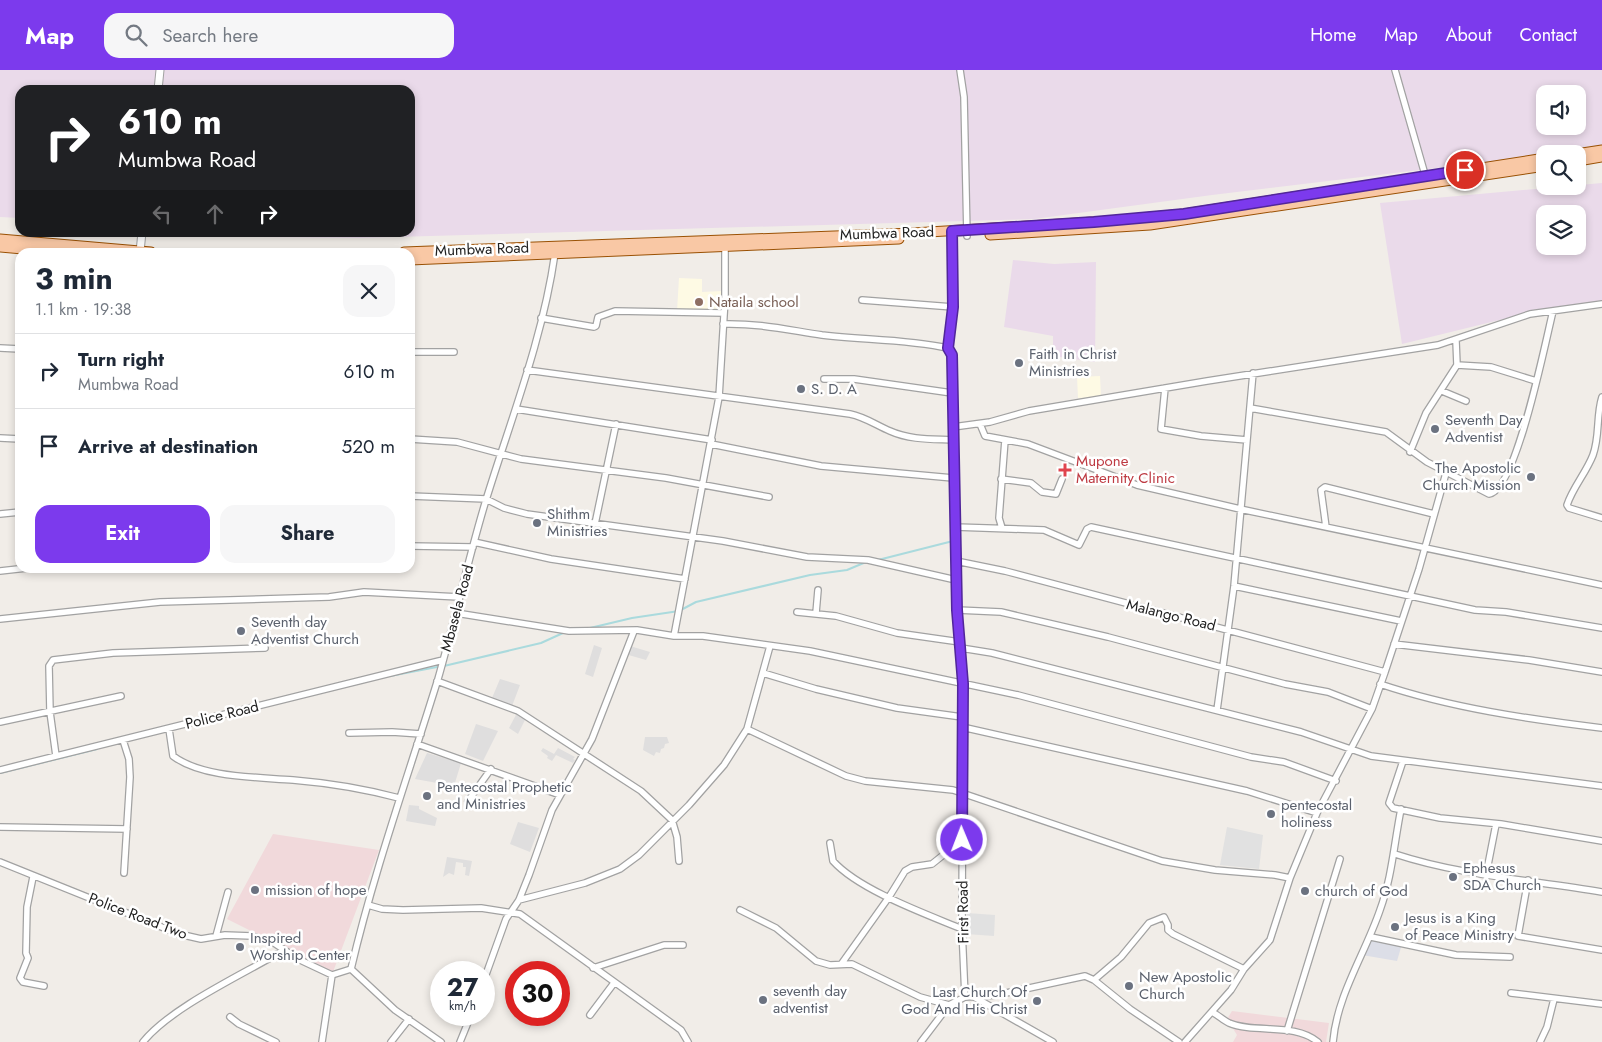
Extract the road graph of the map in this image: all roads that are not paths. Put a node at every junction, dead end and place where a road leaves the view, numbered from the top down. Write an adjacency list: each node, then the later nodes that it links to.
1 (160, 70): 4 (street)
2 (960, 70): 13 (street)
3 (1395, 70): 11 (street)
4 (158, 85)
5 (1602, 150): 6 (main road)
6 (1586, 152)
7 (1602, 157): 9 (main road)
8 (1536, 160): 11 (main road, Mumbwa Road)
9 (1586, 160)
10 (1536, 167): 11 (main road, Mumbwa Road)
11 (1426, 180): 13 (main road, Mumbwa Road)
12 (952, 233): 13 (main road, Mumbwa Road); 15 (main road, Mumbwa Road); 19 (main road, Mumbwa Road); 24 (street, First Road)
13 (967, 233)
14 (0, 239): 18 (main road)
15 (725, 246): 19 (main road, Mumbwa Road); 26 (street)
16 (0, 247): 17 (main road)
17 (17, 248)
18 (43, 248)
19 (555, 249): 20 (main road, Mumbwa Road); 21 (main road, Mumbwa Road); 27 (street, Mbasela Road)
20 (415, 252)
21 (415, 260)
22 (862, 300): 24 (street)
23 (1602, 304): 25 (street)
24 (953, 307): 31 (street, First Road)
25 (1553, 311): 29 (street); 39 (street)
26 (724, 313): 27 (street); 28 (street)
27 (541, 318): 36 (street, Mbasela Road)
28 (723, 324): 31 (street); 43 (street)
29 (1456, 341): 35 (street); 37 (street)
30 (0, 348): 32 (street)
31 (948, 348): 42 (street, First Road)
32 (15, 349)
33 (415, 352): 34 (street)
34 (454, 352)
35 (1457, 365): 39 (street); 41 (street)
36 (527, 370): 43 (street); 46 (street, Mbasela Road)
37 (1253, 373): 40 (street); 47 (street)
38 (824, 379): 42 (street)
39 (1536, 382): 62 (street)
40 (1165, 388): 50 (street); 57 (street)
41 (1442, 391): 45 (street); 59 (street)
42 (952, 393): 51 (street, First Road)
43 (719, 397): 55 (street); 58 (street)
44 (1602, 397): 48 (street)
45 (1466, 401)
46 (516, 408): 49 (street); 60 (street, Mbasela Road)
47 (1250, 408): 57 (street); 59 (street)
48 (1601, 423): 74 (street)
49 (616, 424): 58 (street); 61 (street)
50 (980, 424): 51 (street); 56 (street)
51 (953, 427): 55 (street, First Road)
52 (0, 438): 53 (street)
53 (15, 439)
54 (415, 439): 60 (street)
55 (953, 440): 63 (street, First Road)
56 (1005, 440): 64 (street); 70 (street)
57 (1247, 440): 70 (street)
58 (712, 442): 63 (street); 66 (street)
59 (1410, 452): 62 (street)
60 (502, 455): 61 (street); 69 (street, Mbasela Road)
61 (607, 470): 66 (street); 75 (street)
62 (1446, 473): 73 (street)
63 (953, 478): 77 (street, First Road)
64 (1001, 479): 65 (street); 78 (street)
65 (1062, 480)
66 (704, 484): 68 (street); 79 (street)
67 (415, 496): 69 (street)
68 (769, 497)
69 (486, 499): 75 (street); 80 (street, Mbasela Road)
70 (1240, 509): 76 (street); 83 (street)
71 (15, 512): 72 (street)
72 (0, 514)
73 (1434, 514): 76 (street); 82 (street)
74 (1602, 518)
75 (595, 524): 79 (street)
76 (1326, 527): 82 (street)
77 (955, 528): 78 (street); 84 (street, First Road)
78 (1002, 528): 83 (street)
79 (693, 537): 87 (street); 88 (street)
80 (473, 544): 81 (street); 87 (street); 92 (street, Mbasela Road)
81 (415, 546)
82 (1424, 546): 89 (street); 93 (street)
83 (1235, 559): 90 (street); 93 (street)
84 (956, 561): 88 (street, First Road); 101 (street, Malango Road)
85 (15, 569): 86 (street)
86 (0, 571)
87 (684, 579): 103 (street)
88 (956, 580): 94 (street, First Road)
89 (1602, 585)
90 (1234, 586): 99 (street); 101 (street)
91 (818, 590): 97 (street)
92 (459, 596): 96 (street, Mbasela Road); 98 (street)
93 (1410, 596): 99 (street); 100 (street)
94 (957, 610): 105 (street, First Road); 109 (street)
95 (797, 612): 97 (street)
96 (456, 613): 102 (street); 108 (street, Mbasela Road)
97 (816, 613): 105 (street)
98 (0, 619)
99 (1401, 621): 104 (street)
100 (1602, 628)
101 (1227, 629): 109 (street); 110 (street, Malango Road)
102 (634, 631): 103 (street); 131 (street)
103 (674, 636): 106 (street)
104 (1394, 644): 110 (street); 111 (street)
105 (960, 645): 114 (street, First Road); 118 (street)
106 (770, 646): 112 (street); 114 (street)
107 (265, 648): 119 (street)
108 (443, 660): 113 (street, Mbasela Road); 124 (street, Police Road)
109 (1223, 667): 117 (street); 118 (street)
110 (1385, 672): 115 (street)
111 (1602, 672)
112 (763, 673): 120 (street); 125 (street)
113 (437, 681): 127 (street, Mbasela Road); 131 (street)
114 (963, 684): 120 (street, First Road); 136 (street)
115 (1380, 684): 117 (street); 123 (street)
116 (121, 696): 119 (street)
117 (1372, 709): 130 (street)
118 (1217, 710): 130 (street)
119 (50, 712): 121 (street); 132 (street)
120 (962, 717): 122 (street, First Road)
121 (0, 722)
122 (962, 727): 138 (street, First Road); 143 (street)
123 (1602, 728)
124 (169, 729): 128 (street, Police Road); 140 (street)
125 (747, 729): 138 (street); 144 (street)
126 (349, 733): 127 (street)
127 (421, 734): 129 (street, Mbasela Road)
128 (123, 740): 132 (street, Police Road); 147 (street)
129 (417, 744): 134 (street); 140 (street, Mbasela Road)
130 (1350, 748): 133 (street); 136 (street)
131 (584, 755): 139 (street); 144 (street)
132 (56, 756): 135 (street, Police Road)
133 (1403, 761): 137 (street); 142 (street)
134 (491, 769): 139 (street); 141 (street)
135 (0, 770)
136 (1336, 781): 143 (street)
137 (1602, 786)
138 (962, 792): 148 (street, First Road); 158 (street)
139 (560, 795): 163 (street)
140 (400, 798): 164 (street, Mbasela Road)
141 (468, 801)
142 (1401, 810): 145 (street); 151 (street)
143 (1317, 813): 158 (street)
144 (672, 820): 153 (street); 163 (street)
145 (1496, 824): 149 (street); 156 (street)
146 (0, 827): 147 (street)
147 (127, 830): 155 (street)
148 (962, 840): 162 (street); 167 (street, First Road)
149 (1602, 841)
150 (830, 843): 162 (street)
151 (1395, 854): 156 (street); 169 (street)
152 (1340, 859): 194 (street)
153 (679, 861)
154 (0, 862): 157 (street, Police Road Two)
155 (124, 872)
156 (1486, 875): 159 (street)
157 (33, 877): 168 (street, Police Road Two); 182 (street)
158 (1290, 878): 178 (street)
159 (1528, 880): 161 (street); 172 (street)
160 (228, 892): 168 (street)
161 (1602, 892)
162 (889, 897): 167 (street); 175 (street)
163 (519, 900): 166 (street)
164 (368, 905): 166 (street); 177 (street, Mbasela Road)
165 (740, 910): 175 (street)
166 (512, 911): 174 (street); 176 (street)
167 (962, 929): 184 (street, First Road)
168 (216, 936): 171 (street, Police Road Two)
169 (1371, 937): 173 (street); 207 (street)
170 (683, 945): 176 (street)
171 (284, 950): 179 (street, Police Road Two); 195 (street)
172 (1602, 950)
173 (1510, 957)
174 (492, 961)
175 (842, 963): 188 (street)
176 (593, 968): 181 (street)
177 (351, 969): 179 (street); 192 (street)
178 (1244, 969): 180 (street); 189 (street)
179 (332, 975): 197 (street)
180 (1094, 980): 185 (street); 204 (street)
181 (614, 983): 190 (street); 201 (street)
182 (44, 986)
183 (1511, 993): 186 (street)
184 (965, 997): 185 (street); 188 (street)
185 (974, 997): 203 (street)
186 (1554, 999): 187 (street); 208 (street)
187 (1602, 1004)
188 (950, 1005): 202 (street)
189 (1212, 1012): 194 (street); 205 (street)
190 (590, 1015)
191 (230, 1017): 196 (street)
192 (408, 1019): 198 (street); 199 (street)
193 (467, 1026): 200 (street)
194 (1287, 1031): 206 (street)
195 (143, 1042)
196 (276, 1042)
197 (322, 1042)
198 (391, 1042)
199 (441, 1042)
200 (460, 1042)
201 (688, 1042)
202 (921, 1042)
203 (1054, 1042)
204 (1179, 1042)
205 (1185, 1042)
206 (1318, 1042)
207 (1333, 1042)
208 (1540, 1042)

